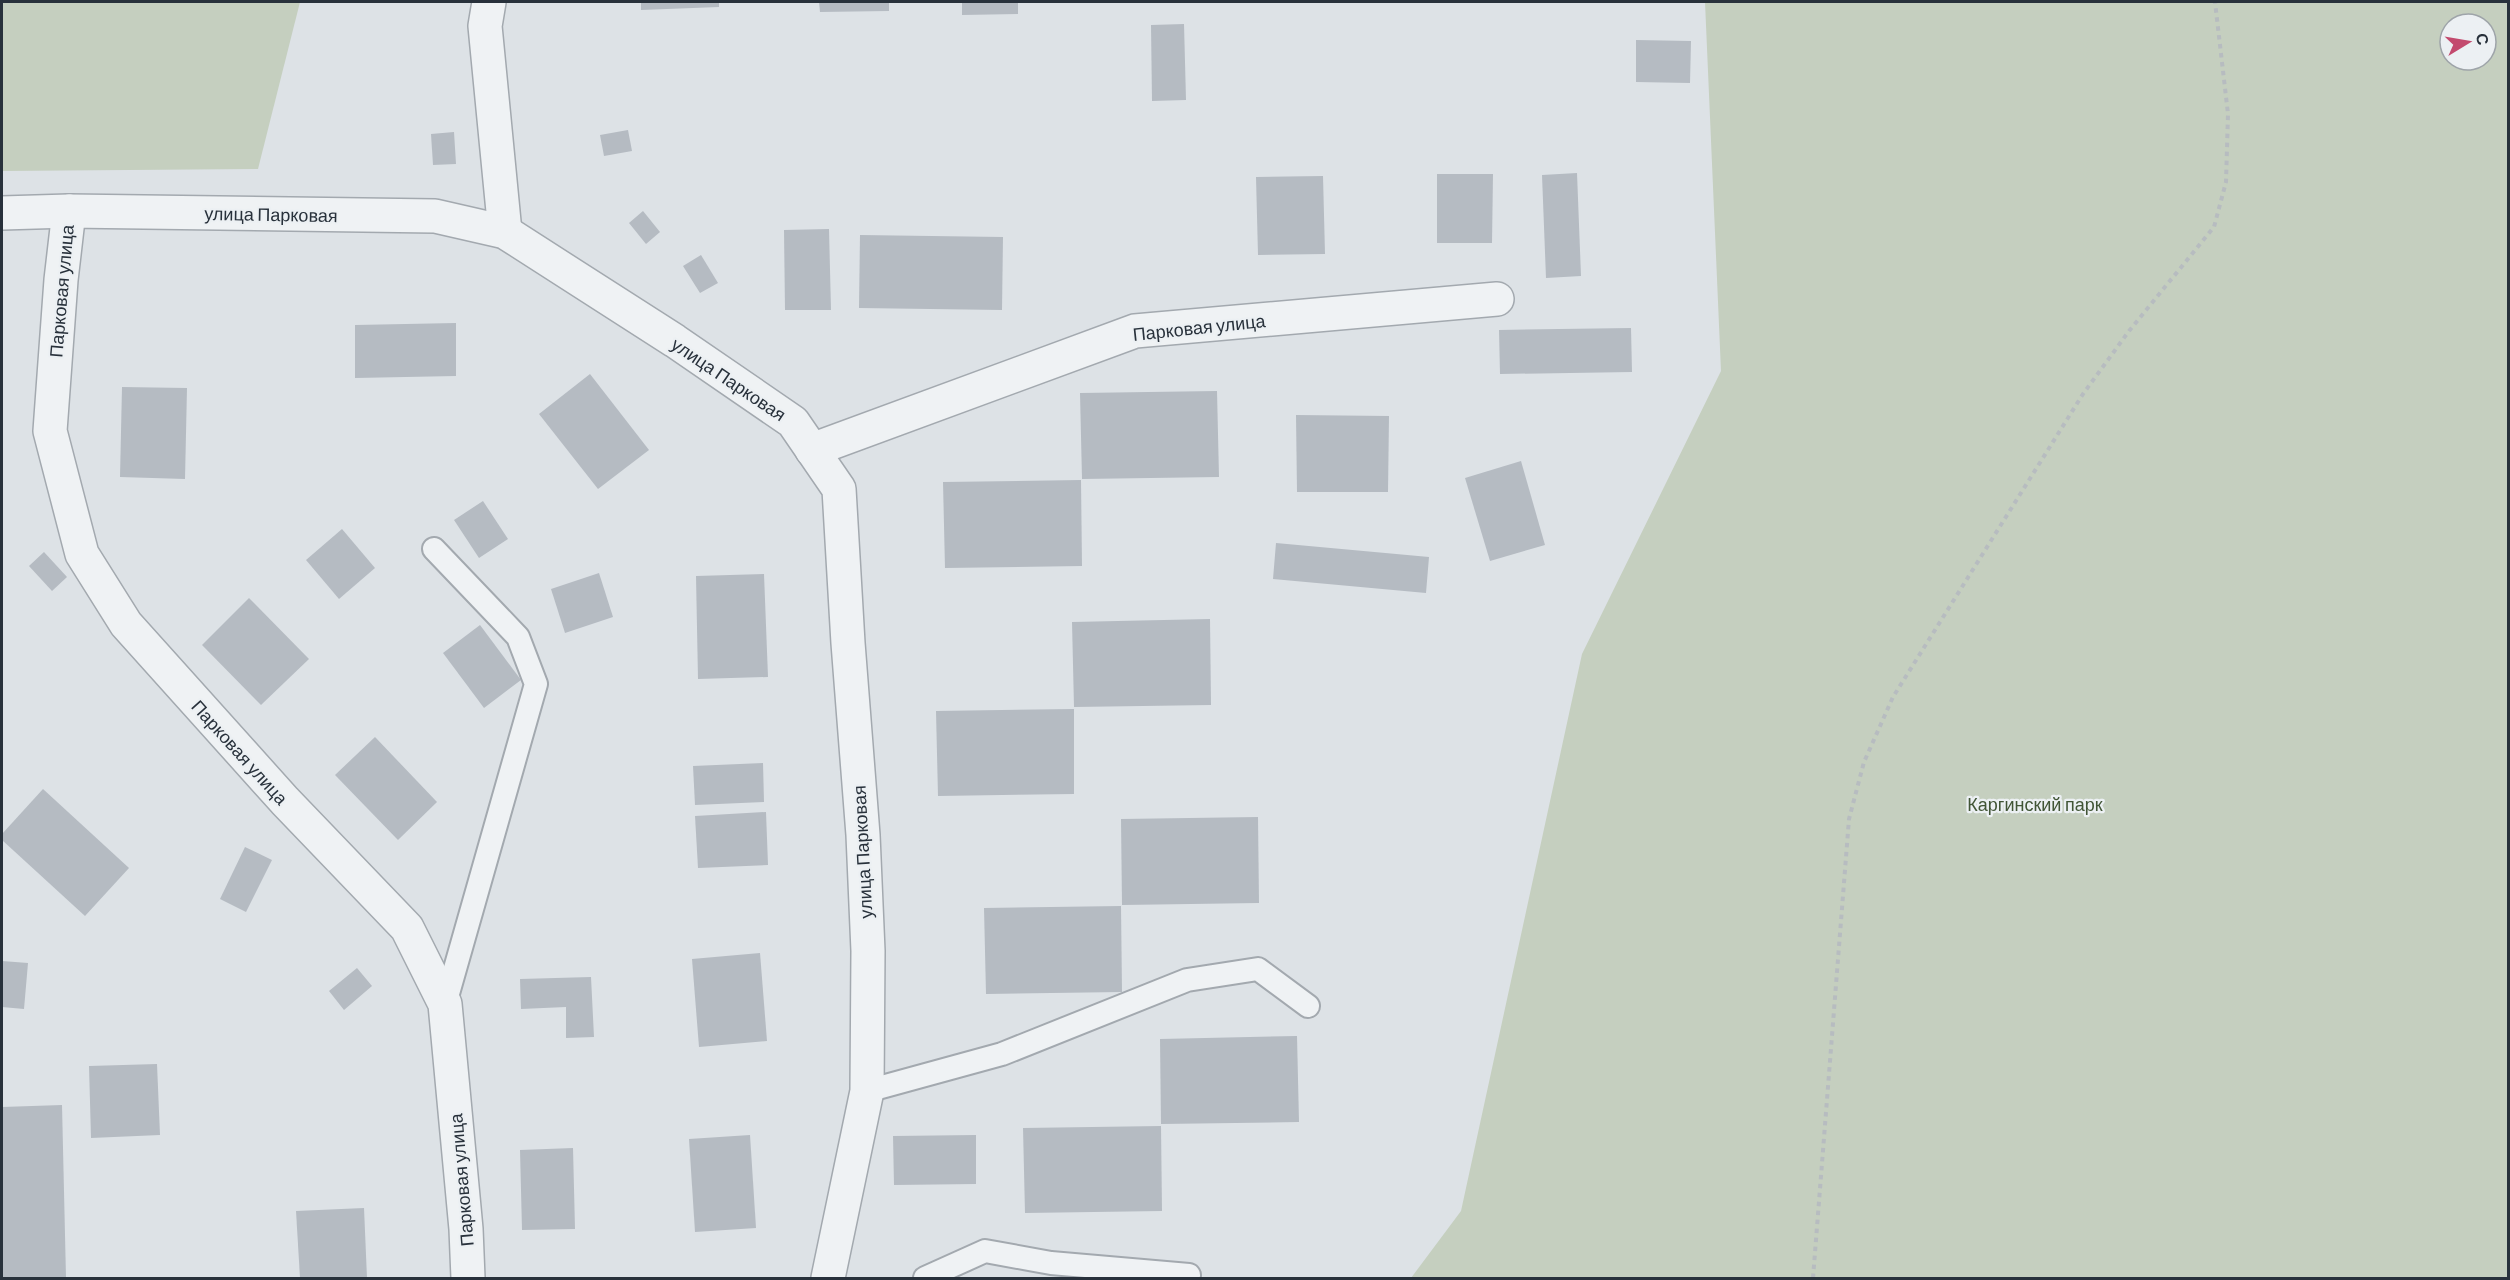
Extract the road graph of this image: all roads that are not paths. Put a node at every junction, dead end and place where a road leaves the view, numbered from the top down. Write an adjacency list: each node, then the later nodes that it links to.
1 (489, 2): 4 (street)
2 (69, 211): 3 (street, улица Парковая); 4 (street, улица Парковая); 8 (street, Парковая улица)
3 (2, 213)
4 (506, 232): 6 (street, улица Парковая)
5 (1497, 299): 6 (street, Парковая улица)
6 (812, 450): 10 (street, улица Парковая)
7 (434, 549): 8 (lane)
8 (445, 1004): 12 (street, Парковая улица)
9 (1308, 1005): 10 (lane)
10 (867, 1091): 13 (street, улица Парковая)
11 (1189, 1275): 14 (lane)
12 (468, 1278)
13 (828, 1278)
14 (925, 1278)

